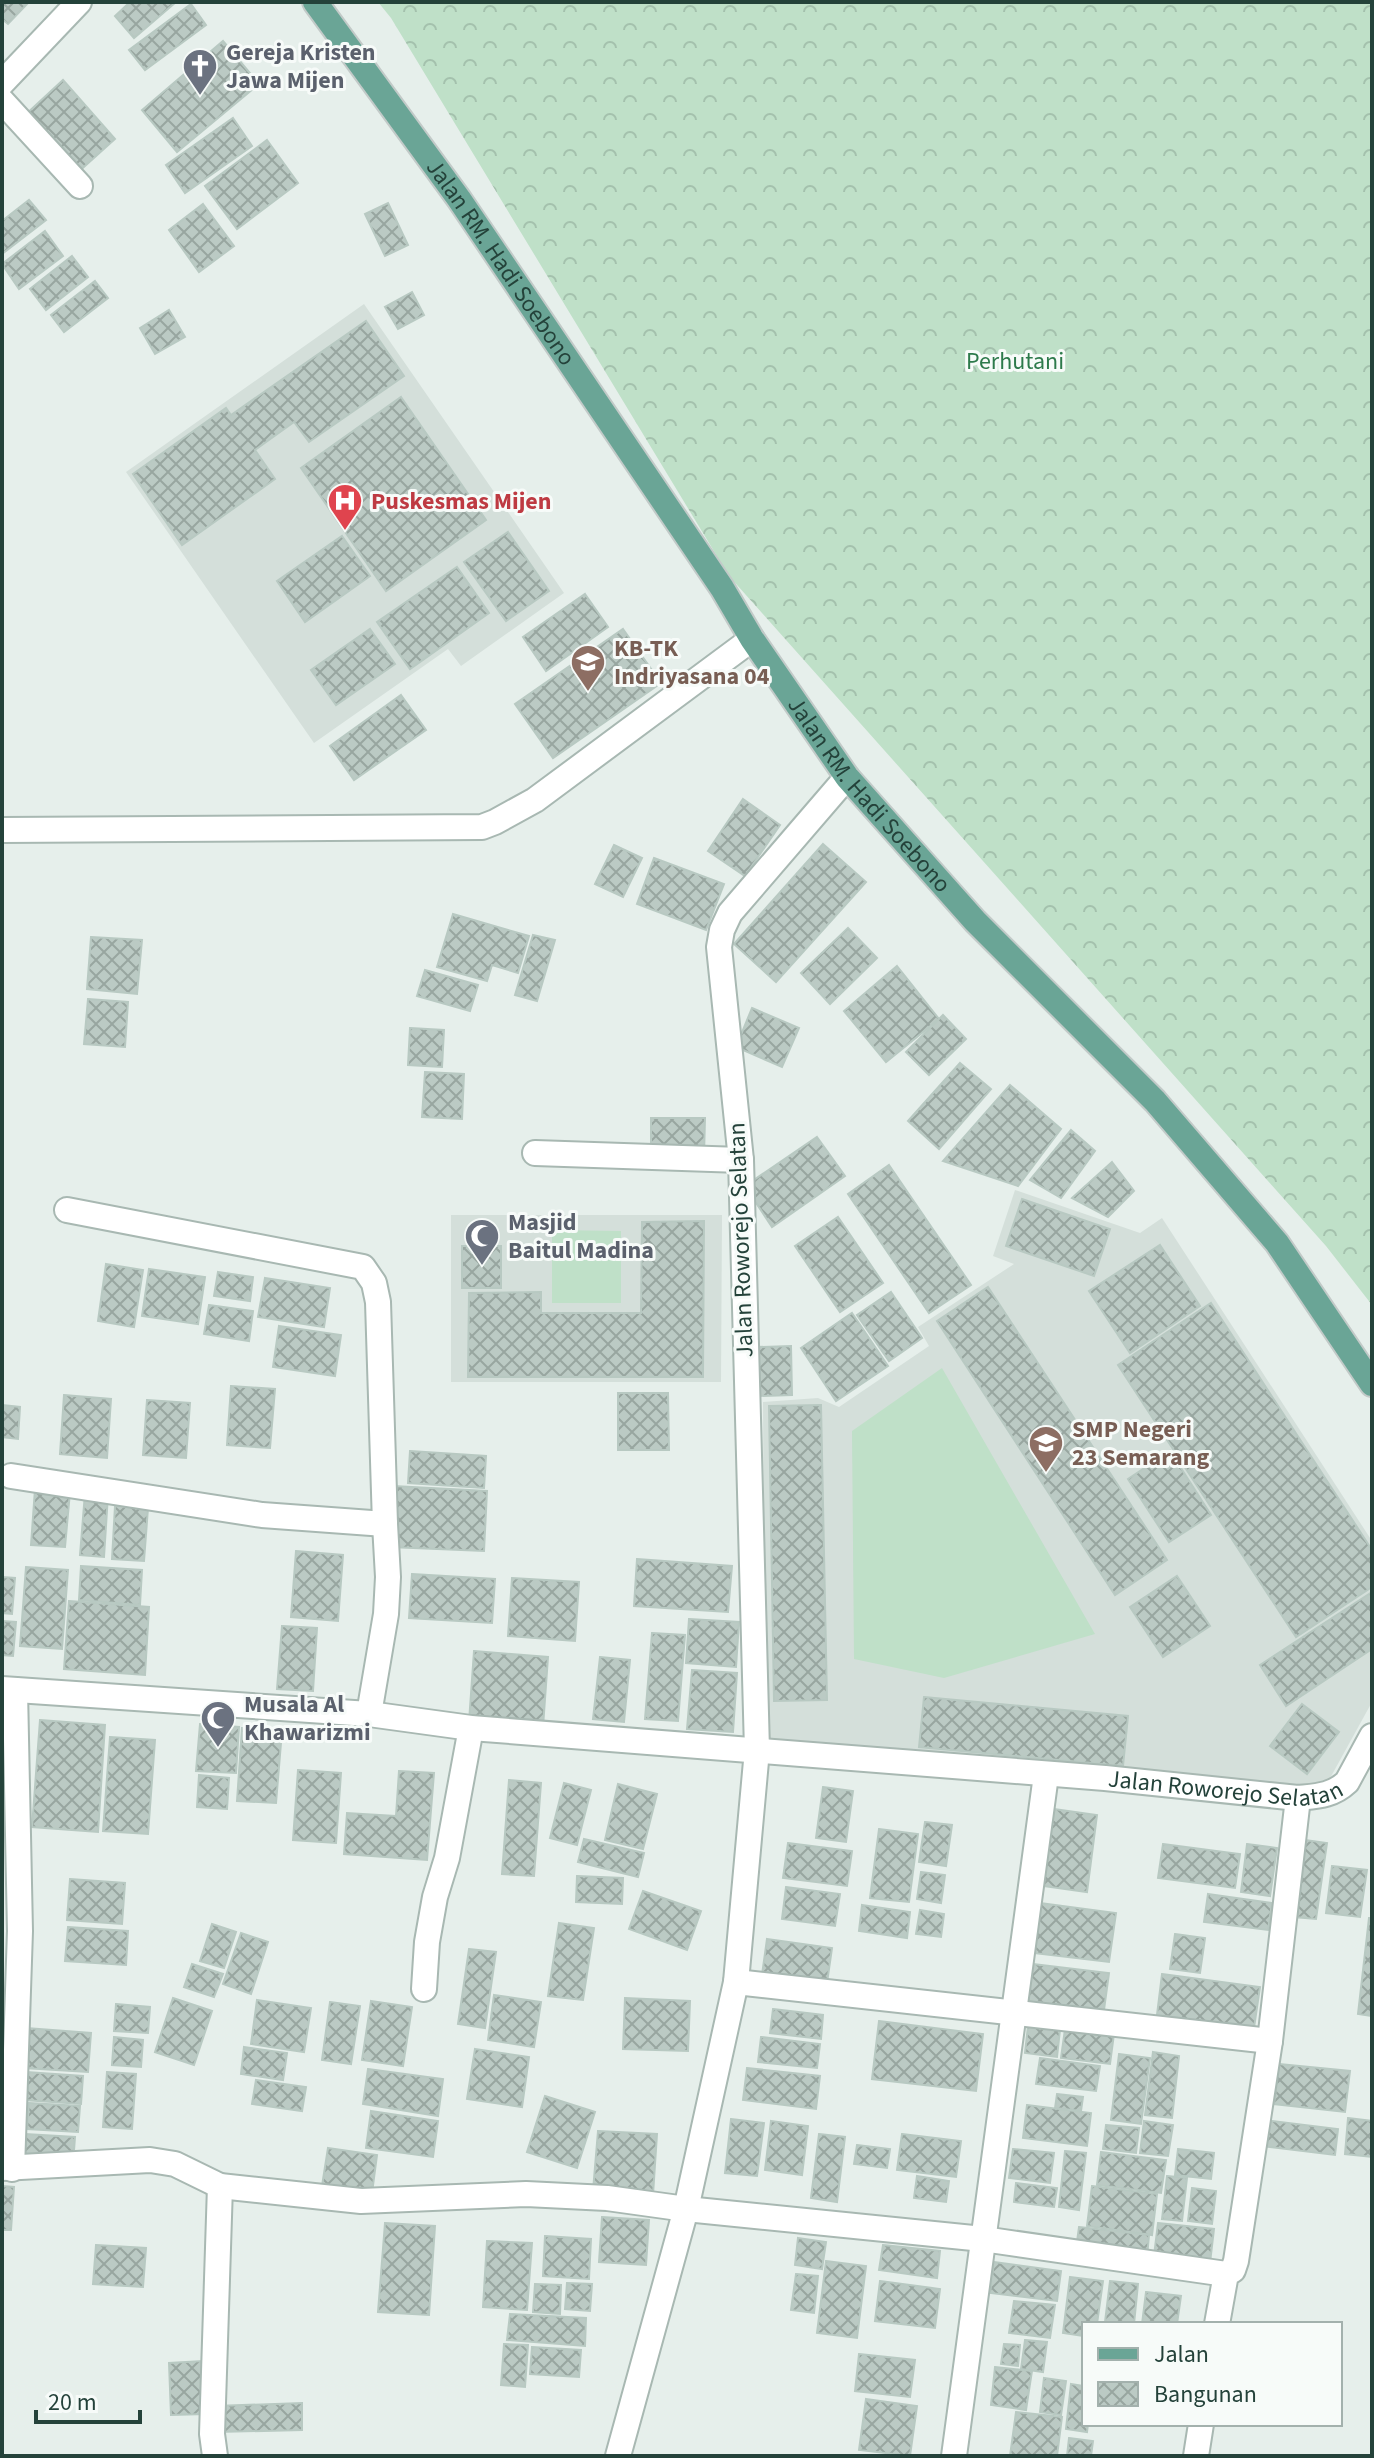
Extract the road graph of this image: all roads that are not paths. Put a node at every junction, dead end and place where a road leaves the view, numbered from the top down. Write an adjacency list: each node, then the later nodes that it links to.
1 (79, 2): 3 (street)
2 (315, 2): 6 (main road, Jalan RM. Hadi Soebono)
3 (2, 83)
4 (2, 101): 5 (street)
5 (80, 186)
6 (752, 639): 7 (main road, Jalan RM. Hadi Soebono); 8 (street)
7 (847, 777): 10 (street, Jalan Roworejo Selatan); 12 (main road, Jalan RM. Hadi Soebono)
8 (2, 830)
9 (535, 1153): 10 (street)
10 (741, 1160): 19 (street, Jalan Roworejo Selatan)
11 (67, 1210): 14 (street)
12 (1372, 1384)
13 (11, 1476): 14 (street)
14 (385, 1524): 16 (street)
15 (9, 1690): 16 (street, Jalan Roworejo Selatan); 26 (street, Jalan Roworejo Selatan)
16 (369, 1714): 17 (street, Jalan Roworejo Selatan)
17 (471, 1728): 19 (street, Jalan Roworejo Selatan); 23 (street)
18 (1372, 1736): 21 (street, Jalan Roworejo Selatan)
19 (757, 1750): 20 (street, Jalan Roworejo Selatan); 22 (street, Jalan Roworejo Selatan)
20 (1046, 1775): 21 (street, Jalan Roworejo Selatan); 24 (street)
21 (1298, 1798): 25 (street)
22 (736, 1982): 24 (street); 28 (street, Jalan Roworejo Selatan)
23 (424, 1989)
24 (1014, 2011): 25 (street); 29 (street)
25 (1270, 2041): 30 (street)
26 (7, 2168): 27 (street)
27 (220, 2186): 28 (street); 33 (street)
28 (686, 2209): 29 (street); 34 (street, Jalan Roworejo Selatan)
29 (983, 2239): 30 (street); 35 (street)
30 (1226, 2274): 31 (street)
31 (1217, 2322)
32 (1201, 2426): 36 (street)
33 (215, 2456)
34 (618, 2456)
35 (954, 2456)
36 (1196, 2456)

